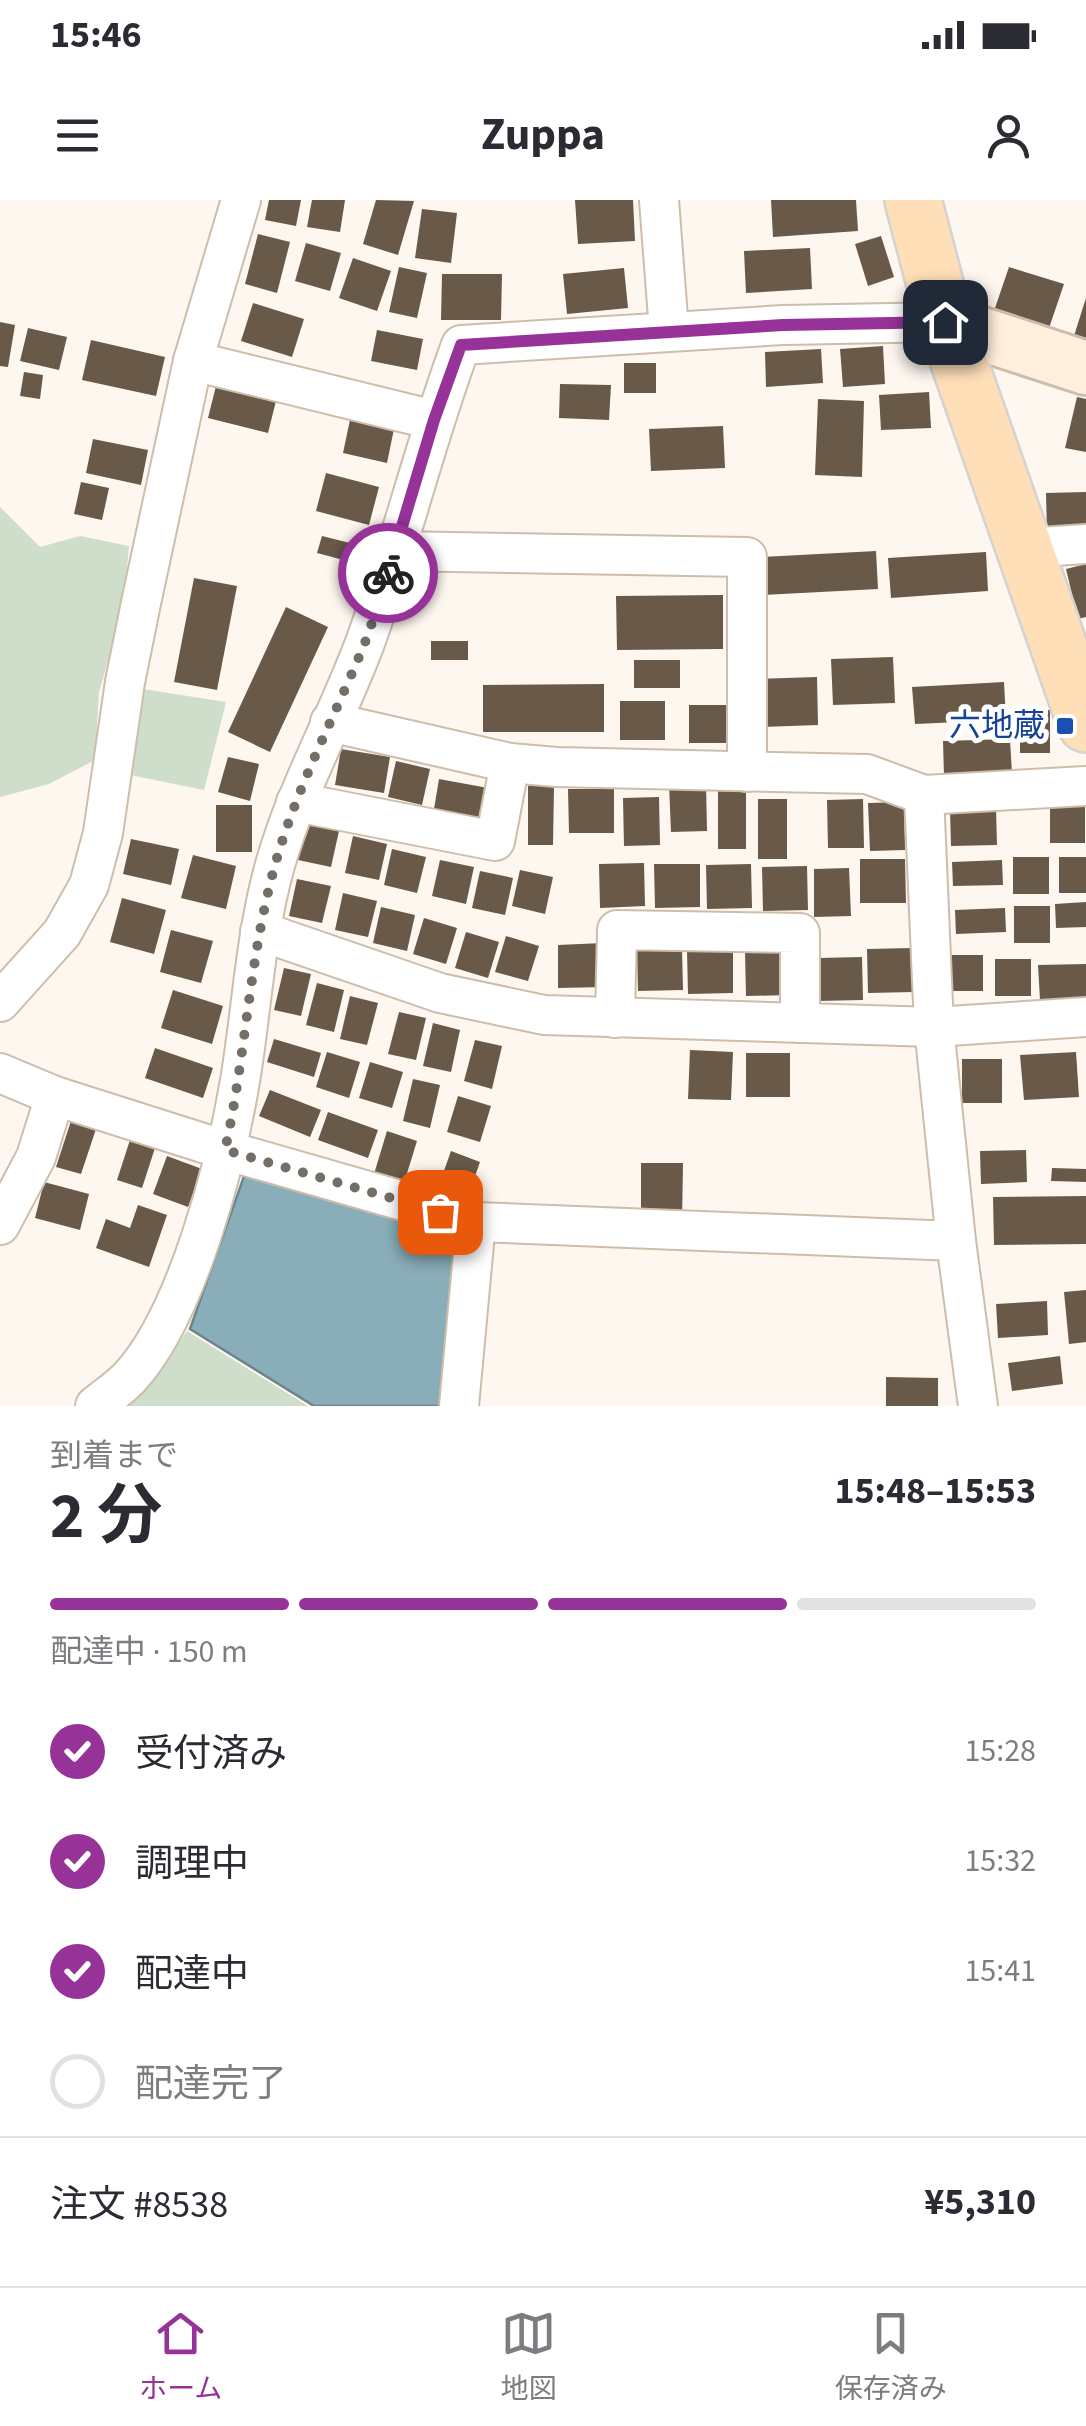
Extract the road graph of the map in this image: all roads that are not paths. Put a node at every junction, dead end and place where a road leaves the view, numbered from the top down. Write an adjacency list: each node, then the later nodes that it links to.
1 (240, 200): 6 (street)
2 (659, 200): 5 (street)
3 (913, 200): 4 (main road)
4 (945, 322): 5 (street); 7 (street); 10 (main road)
5 (668, 331): 8 (street)
6 (194, 361): 8 (street); 20 (street)
7 (1086, 368)
8 (434, 420): 11 (street)
9 (1086, 544): 10 (street)
10 (1025, 548): 13 (main road)
11 (395, 551): 12 (street); 15 (street)
12 (330, 722): 14 (street); 18 (street)
13 (1086, 724)
14 (510, 762): 15 (street); 18 (street)
15 (747, 772): 17 (street)
16 (1086, 786): 17 (street)
17 (924, 795): 24 (street)
18 (296, 802): 19 (street)
19 (260, 932): 22 (street); 27 (street)
20 (0, 1002)
21 (1086, 1017): 24 (street)
22 (615, 1018): 23 (street); 23 (street)
23 (800, 1023): 24 (street)
24 (934, 1026): 30 (street)
25 (0, 1073): 26 (street)
26 (55, 1096): 27 (street); 29 (street)
27 (225, 1150): 28 (street); 31 (street)
28 (476, 1222): 30 (street); 32 (street)
29 (0, 1225)
30 (956, 1240): 33 (street)
31 (95, 1406)
32 (459, 1406)
33 (978, 1406)

